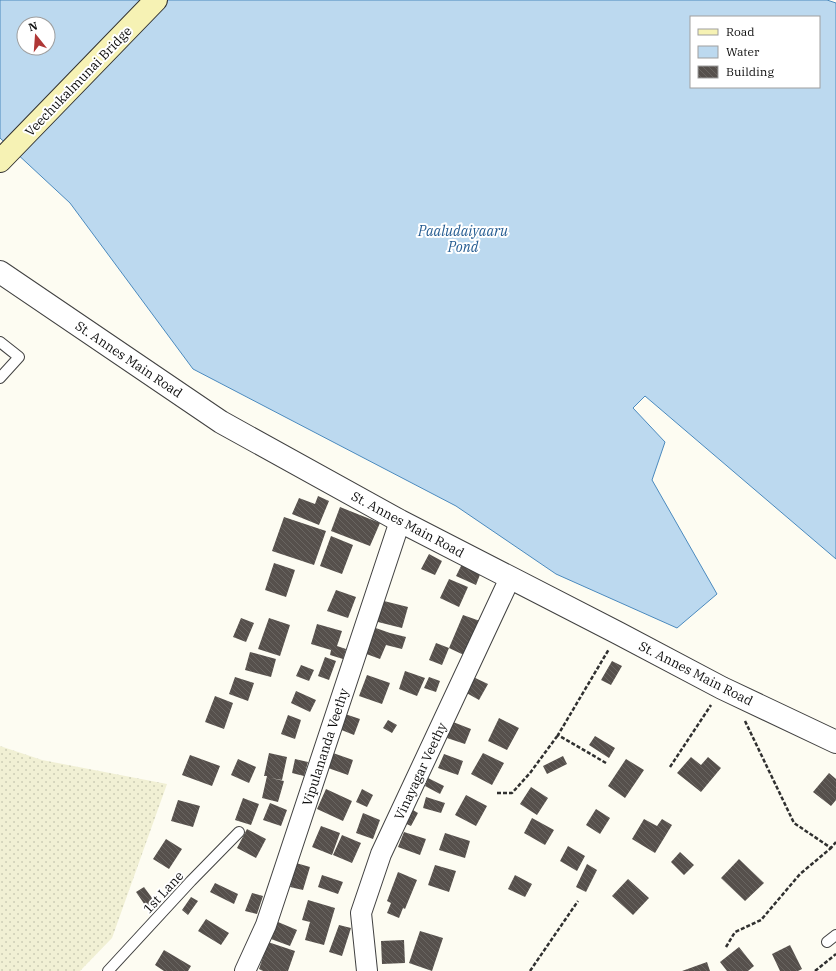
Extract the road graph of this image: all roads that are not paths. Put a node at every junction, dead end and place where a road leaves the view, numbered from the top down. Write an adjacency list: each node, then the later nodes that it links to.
1 (156, 0): 2 (main road, Veechukalmunai Bridge)
2 (0, 162)
3 (0, 272): 6 (street, St. Annes Main Road)
4 (0, 342): 5 (lane)
5 (0, 378)
6 (400, 521): 7 (street, St. Annes Main Road); 13 (street, Vipulananda Veethy)
7 (510, 578): 8 (street, St. Annes Main Road); 14 (street, Vinayagar Veethy)
8 (836, 742)
9 (239, 832): 12 (lane, 1st Lane)
10 (836, 935): 11 (lane)
11 (827, 942)
12 (108, 971)
13 (245, 971)
14 (367, 971)

